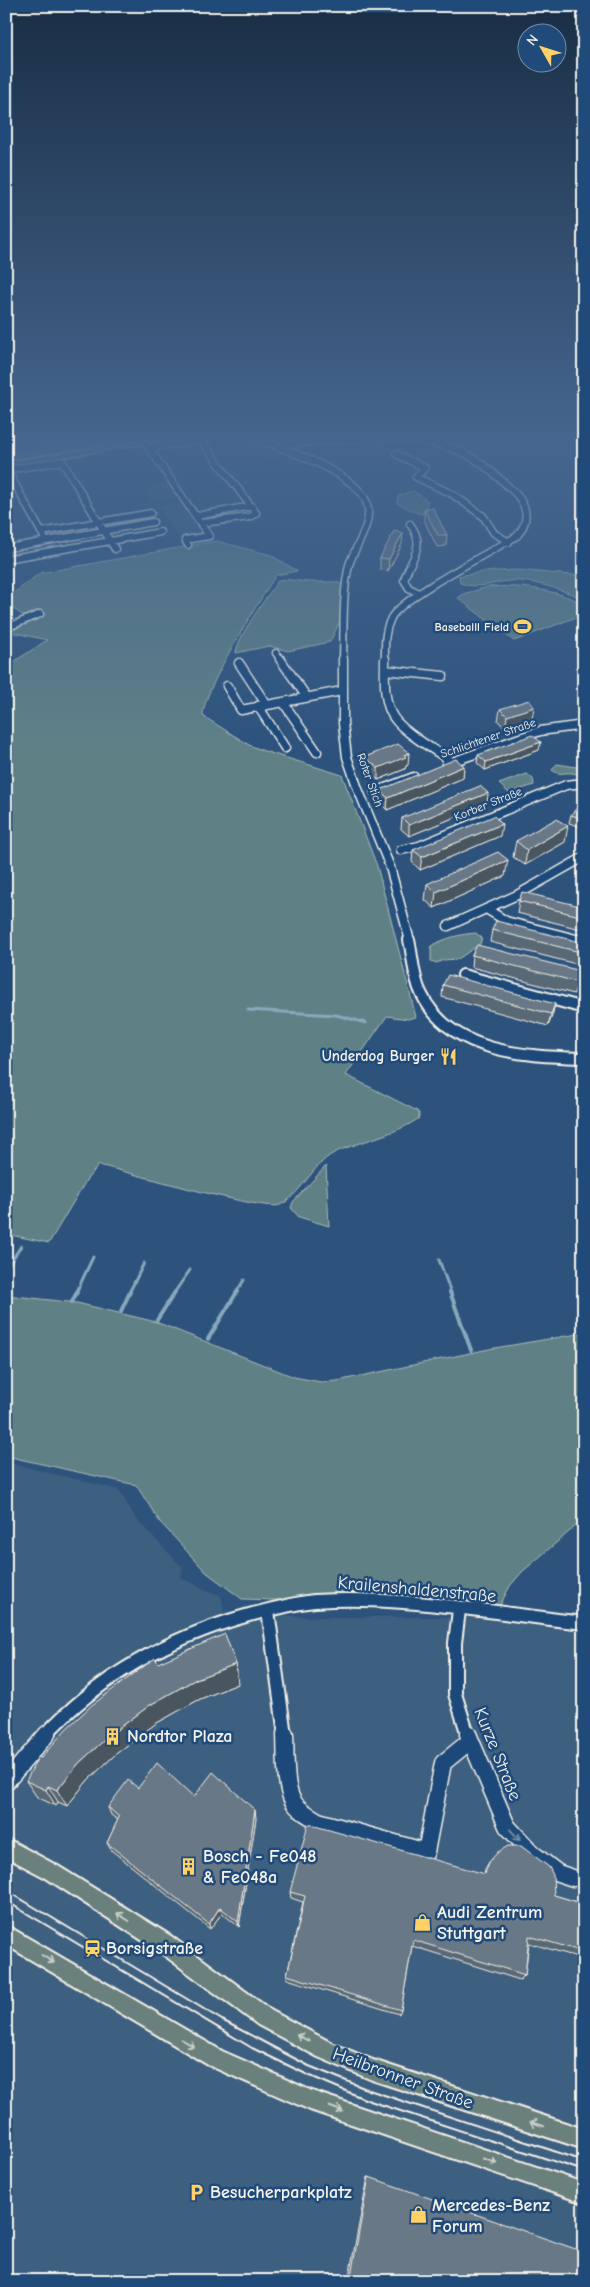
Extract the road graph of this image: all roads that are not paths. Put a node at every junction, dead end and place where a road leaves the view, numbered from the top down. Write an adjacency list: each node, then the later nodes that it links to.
1 (46, 541): 12 (street)
2 (110, 541): 11 (street)
3 (42, 542): 10 (street)
4 (106, 542): 12 (street)
5 (186, 542): 9 (street)
6 (357, 542): 22 (street, Roter Stich)
7 (420, 542): 14 (street)
8 (509, 542): 14 (street)
9 (188, 545)
10 (8, 548)
11 (115, 549)
12 (52, 551): 13 (street)
13 (6, 559)
14 (419, 593): 19 (street)
15 (40, 614): 16 (street)
16 (6, 628)
17 (276, 653): 23 (street)
18 (239, 663): 25 (street)
19 (385, 670): 20 (street); 29 (street)
20 (443, 676)
21 (227, 686): 25 (street)
22 (342, 691): 23 (street); 41 (street, Roter Stich)
23 (306, 696): 24 (street)
24 (283, 702): 25 (street); 28 (street)
25 (262, 705): 27 (street)
26 (584, 725): 29 (street, Schlichtener Straße)
27 (285, 748)
28 (317, 752)
29 (452, 762): 30 (street, Schlichtener Straße)
30 (441, 766)
31 (425, 772): 33 (street, Schlichtener Straße)
32 (584, 783): 34 (street, Korber Straße)
33 (375, 792)
34 (402, 850)
35 (584, 857): 36 (street)
36 (488, 910): 37 (street); 38 (street)
37 (448, 926)
38 (584, 942)
39 (463, 975): 40 (street)
40 (584, 1008)
41 (584, 1058)
42 (459, 1610): 43 (street, Krailenshaldenstraße); 44 (street, Krailenshaldenstraße); 45 (street, Kurze Straße)
43 (268, 1611): 45 (street); 46 (street, Krailenshaldenstraße)
44 (584, 1622)
45 (470, 1741): 48 (street, Kurze Straße, one-way to 48)
46 (6, 1782)
47 (6, 1847): 50 (main road, Heilbronner Straße, one-way to 47)
48 (573, 1878)
49 (12, 1940): 51 (main road, one-way to 51)
50 (584, 2139)
51 (584, 2192)

